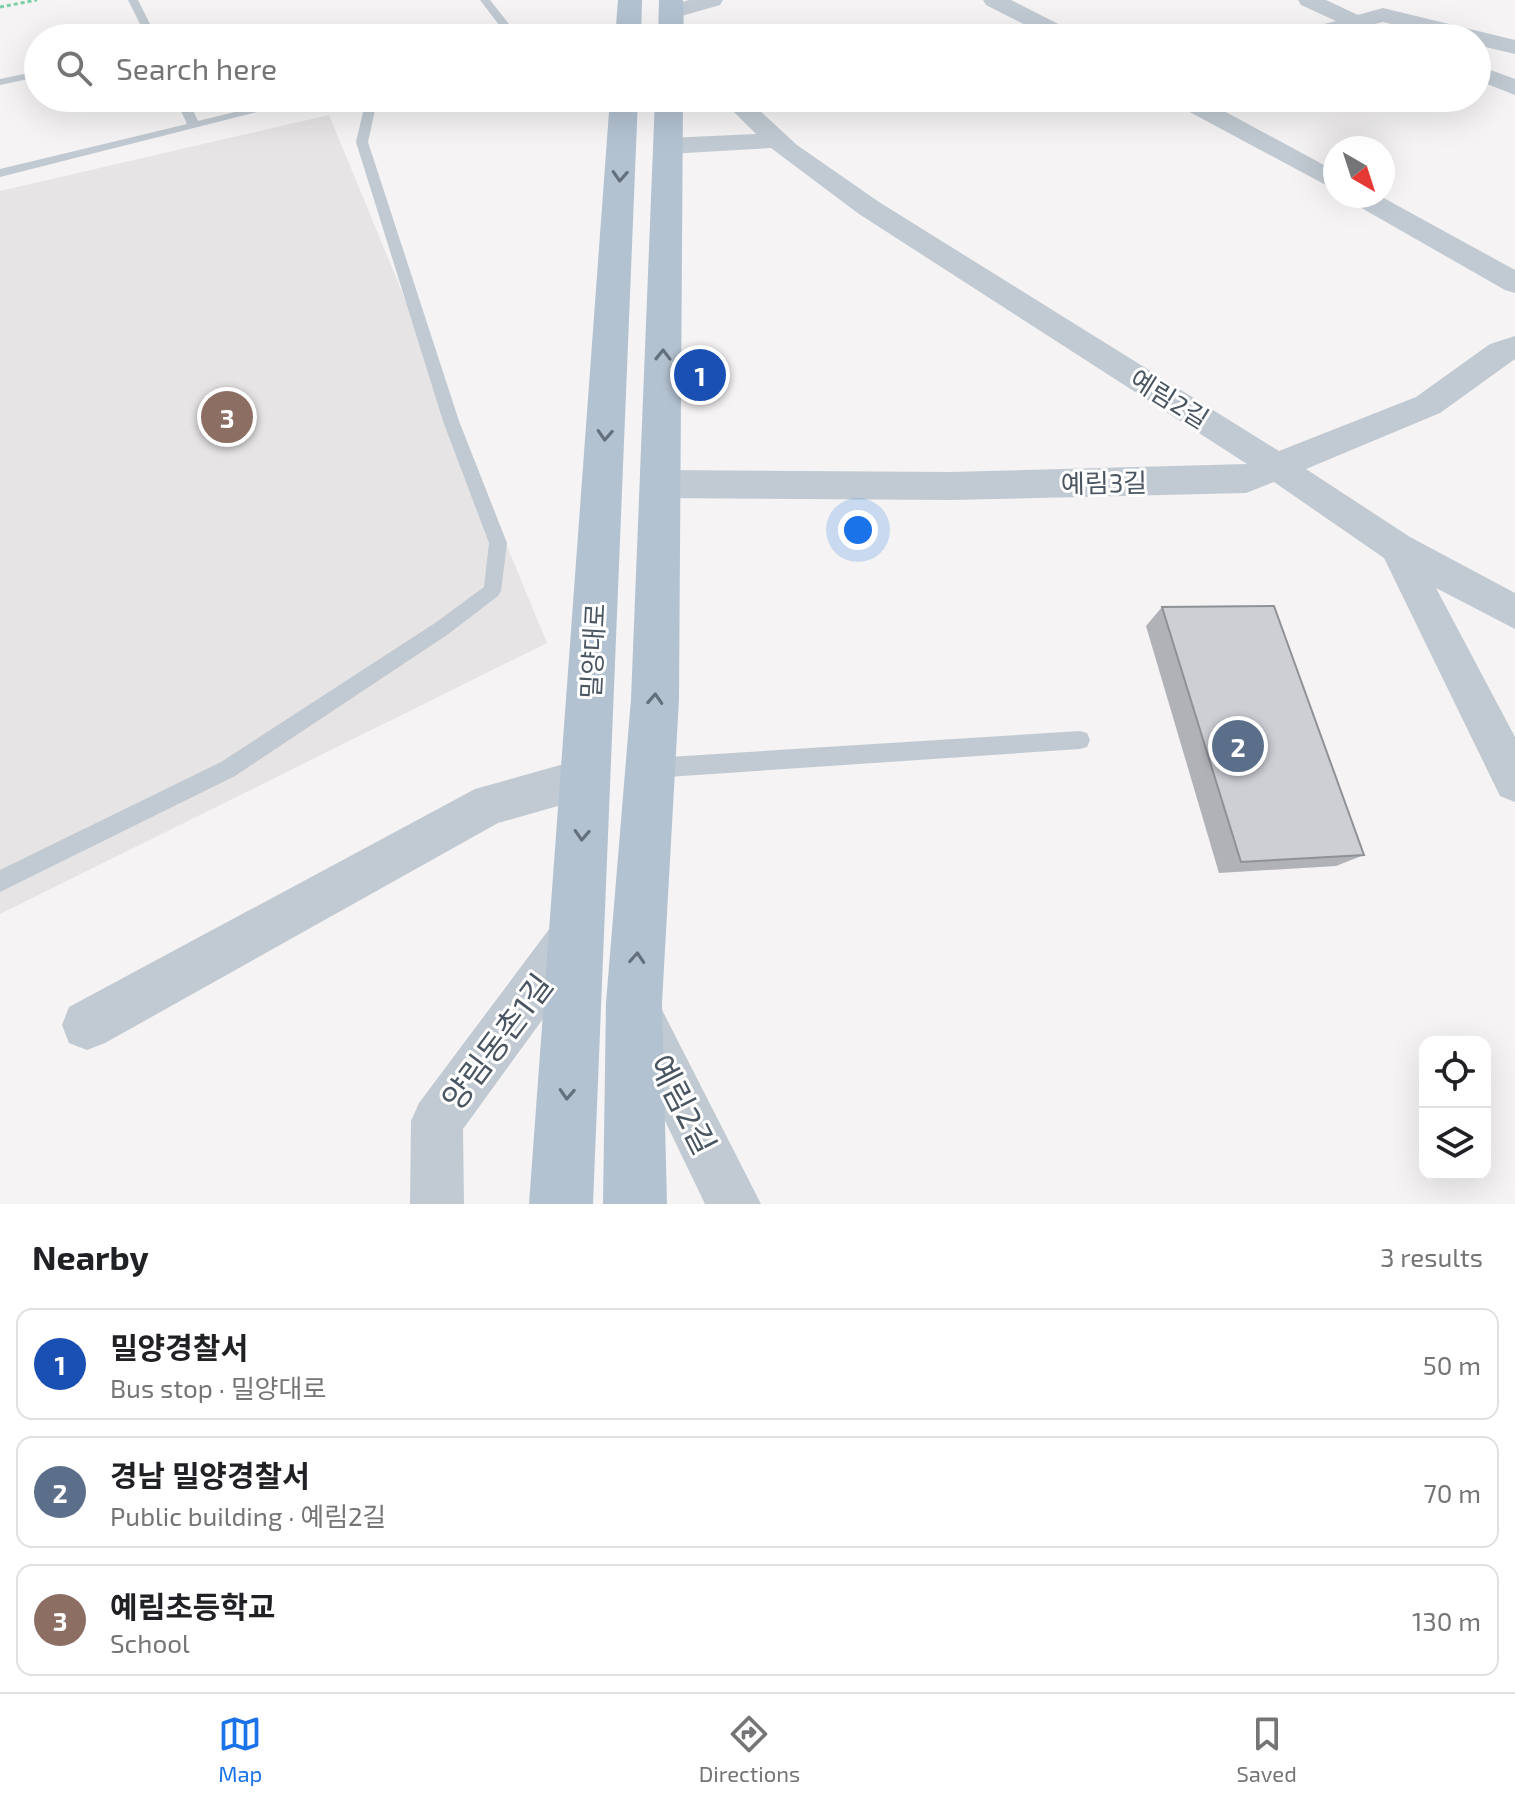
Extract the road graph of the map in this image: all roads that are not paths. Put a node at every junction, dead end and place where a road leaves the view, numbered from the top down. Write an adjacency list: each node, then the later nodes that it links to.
1 (133, 0): 10 (lane)
2 (485, 0): 11 (lane)
3 (712, 0): 7 (street)
4 (994, 0): 12 (street)
5 (1309, 0): 9 (street)
6 (1411, 0): 8 (street)
7 (671, 6)
8 (1383, 15): 9 (street); 14 (street)
9 (1356, 23): 13 (street)
10 (145, 24)
11 (504, 24)
12 (1041, 24)
13 (1352, 24)
14 (1420, 24)
15 (1491, 41): 16 (street)
16 (1515, 47)
17 (24, 77): 19 (lane)
18 (1491, 78): 20 (street)
19 (0, 82)
20 (1515, 88)
21 (188, 112): 28 (lane)
22 (250, 112): 28 (lane)
23 (369, 112): 44 (lane)
24 (623, 112): 43 (main road, 밀양대로, one-way to 43)
25 (669, 112): 30 (main road)
26 (747, 112): 29 (street, 예림2길)
27 (1208, 112): 32 (street)
28 (194, 126): 31 (lane)
29 (778, 140): 30 (street); 36 (street, 예림2길)
30 (668, 146): 37 (main road, one-way to 30)
31 (0, 173)
32 (1323, 175)
33 (1381, 208): 34 (street)
34 (1515, 283)
35 (1515, 347): 36 (street, 예림3길)
36 (1276, 466): 37 (street, 예림3길); 38 (street, 예림2길)
37 (660, 484): 42 (main road, one-way to 37)
38 (1397, 548): 39 (street); 41 (street, 예림2길)
39 (1515, 612)
40 (1080, 740): 42 (lane)
41 (1510, 761)
42 (650, 769): 46 (main road, one-way to 42)
43 (585, 779): 45 (main road, 밀양대로, one-way to 45); 47 (street)
44 (0, 881)
45 (576, 933): 48 (street, 양림동촌1길); 49 (main road, 밀양대로, one-way to 49)
46 (634, 1003): 50 (main road); 51 (street, 예림2길)
47 (87, 1025)
48 (437, 1204)
49 (561, 1204)
50 (635, 1204)
51 (734, 1204)

